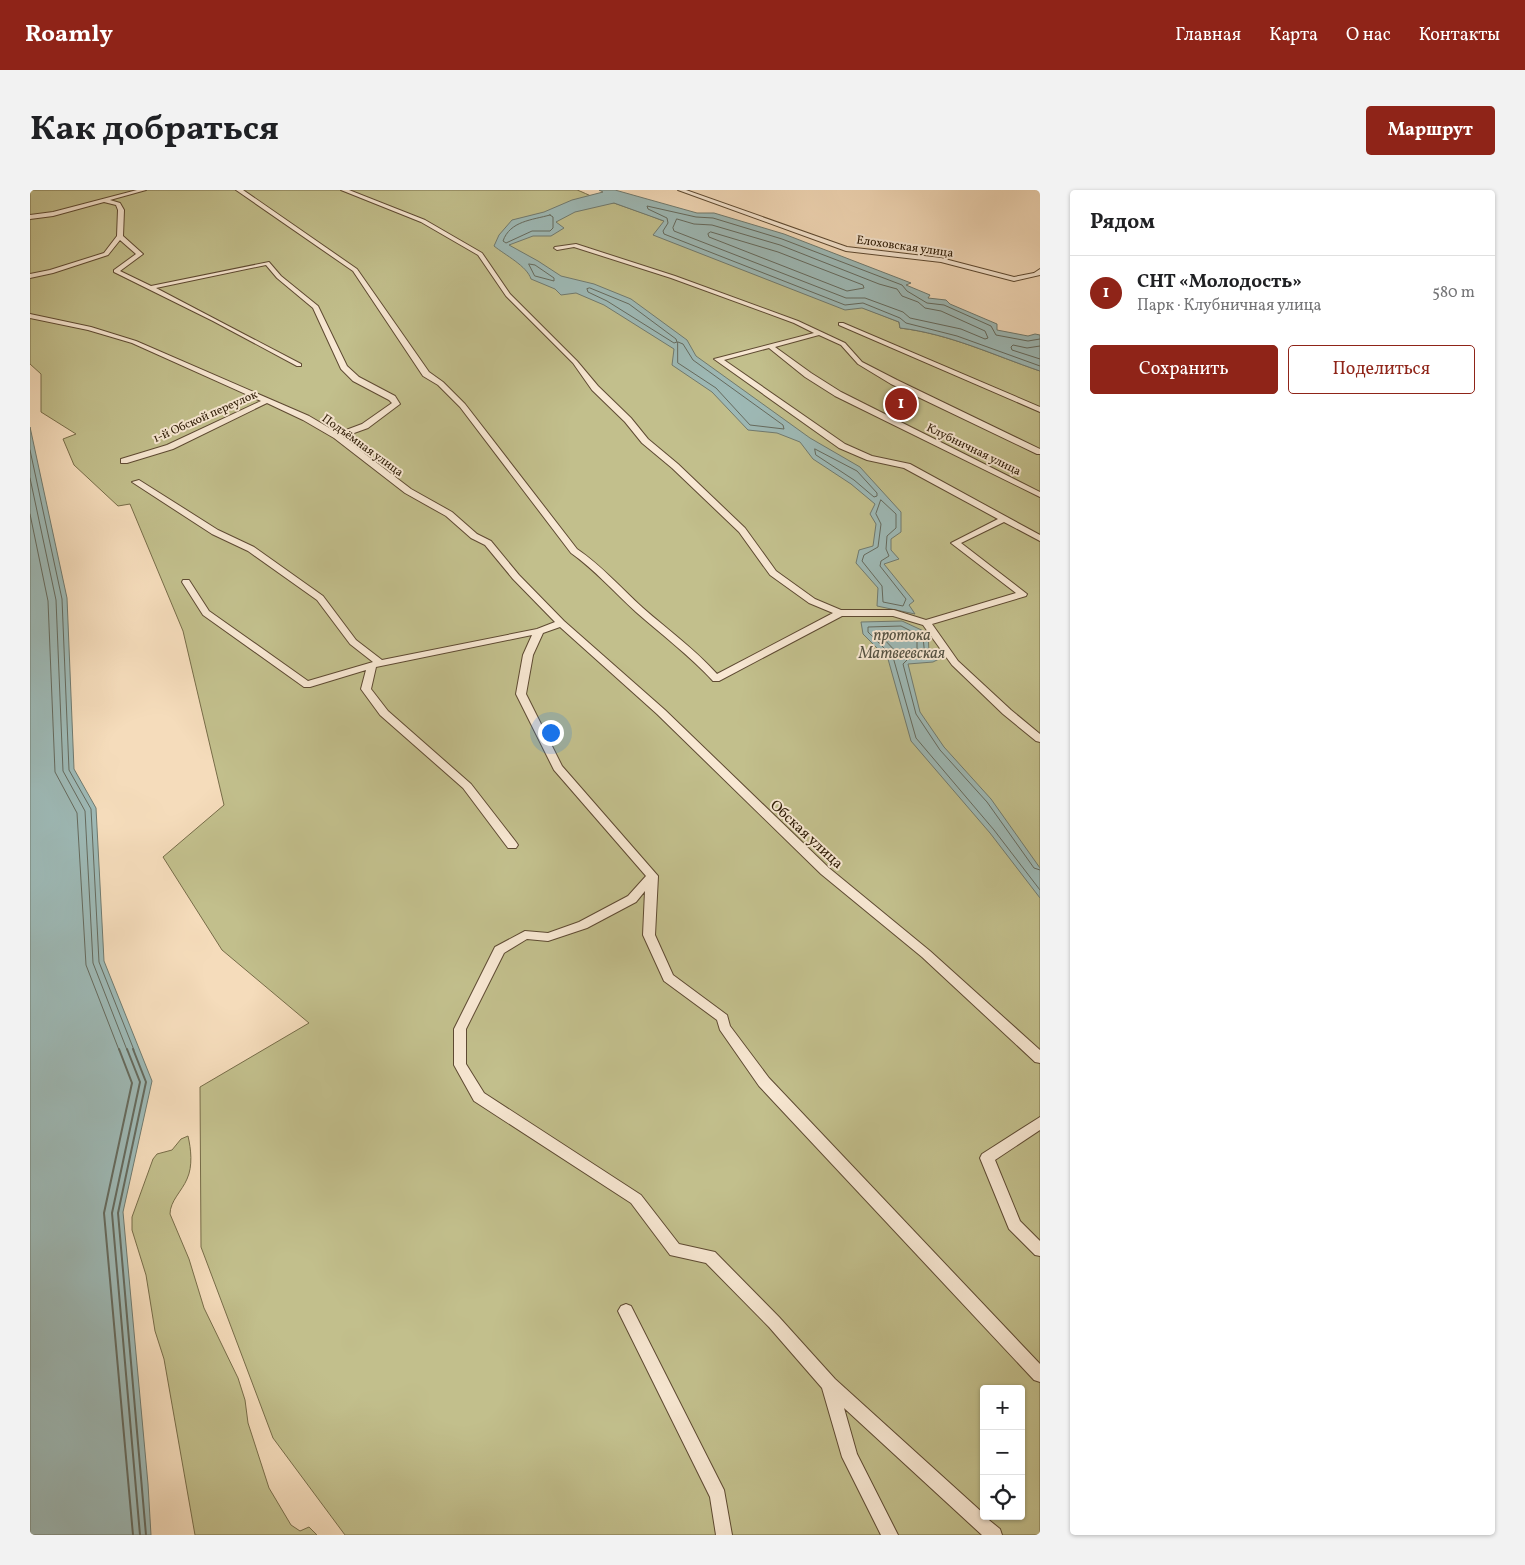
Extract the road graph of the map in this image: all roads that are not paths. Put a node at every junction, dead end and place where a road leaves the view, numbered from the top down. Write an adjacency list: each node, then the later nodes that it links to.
1 (143, 190): 5 (street)
2 (239, 190): 29 (street)
3 (344, 190): 29 (street)
4 (681, 190): 11 (street, Елоховская улица)
5 (106, 201): 7 (street); 9 (street)
6 (30, 208): 7 (street)
7 (40, 216): 8 (street)
8 (30, 217)
9 (120, 236): 12 (street); 13 (street)
10 (556, 248): 16 (street)
11 (1040, 271)
12 (30, 276)
13 (149, 288): 18 (street); 21 (street)
14 (30, 316): 19 (street, Подъёмная улица)
15 (841, 324): 20 (street)
16 (821, 333): 17 (street); 22 (street)
17 (770, 346): 25 (street, Клубничная улица); 26 (street)
18 (299, 365)
19 (266, 401): 21 (street, Подъёмная улица); 23 (street, 1-й Обской переулок)
20 (1040, 410)
21 (337, 436): 30 (street, Подъёмная улица)
22 (1040, 452)
23 (124, 462)
24 (136, 482): 33 (street)
25 (1040, 495)
26 (1006, 518): 27 (street); 31 (street)
27 (1040, 538)
28 (186, 582): 33 (street)
29 (840, 613): 31 (street)
30 (562, 623): 32 (street); 37 (street, Обская улица)
31 (926, 623): 34 (street)
32 (539, 631): 33 (street); 36 (street)
33 (376, 664): 35 (street)
34 (1040, 739)
35 (512, 845)
36 (652, 876): 41 (street); 42 (street)
37 (1040, 1058)
38 (1040, 1123): 39 (street)
39 (1040, 1250)
40 (626, 1311): 43 (street)
41 (1040, 1375)
42 (829, 1384): 44 (street); 45 (street)
43 (724, 1535)
44 (890, 1535)
45 (994, 1535)

